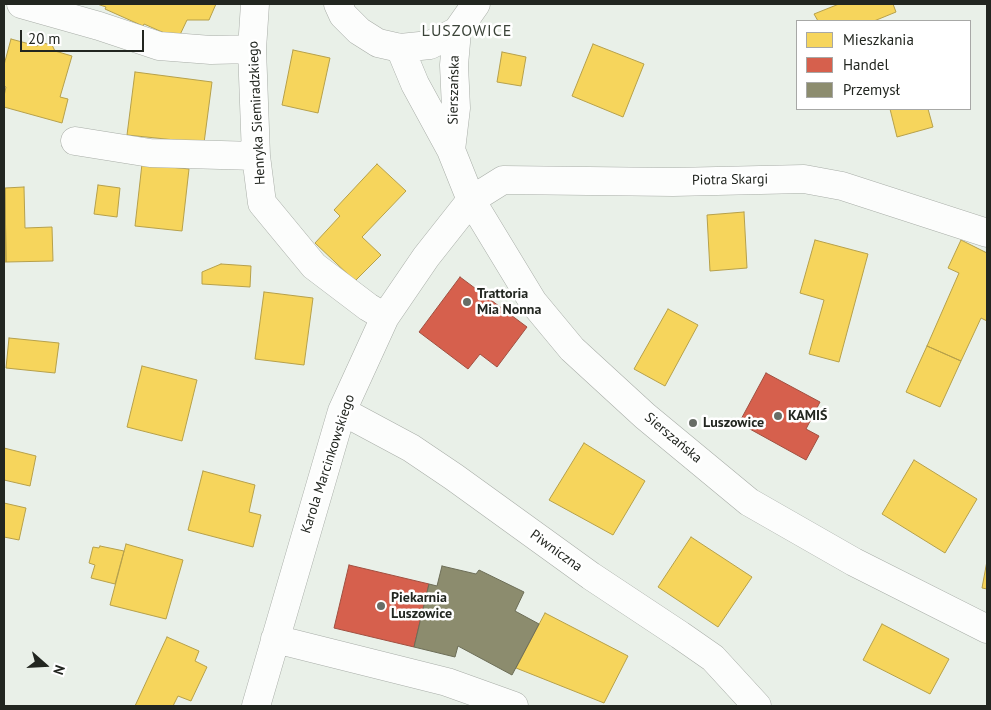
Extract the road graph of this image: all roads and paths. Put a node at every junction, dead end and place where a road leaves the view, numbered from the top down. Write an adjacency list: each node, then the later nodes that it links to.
1 (21, 4): 7 (street)
2 (255, 4): 7 (street, Henryka Siemiradzkiego)
3 (338, 4): 6 (street)
4 (476, 4): 5 (street)
5 (457, 31): 6 (street); 9 (street, Sierszańska)
6 (400, 48): 9 (street, Sierszańska)
7 (252, 49): 10 (street, Henryka Siemiradzkiego)
8 (75, 141): 10 (street)
9 (451, 150): 11 (street, Sierszańska)
10 (256, 156): 13 (street, Henryka Siemiradzkiego)
11 (471, 200): 12 (street, Piotra Skargi); 13 (street, Karola Marcinkowskiego); 15 (street, Sierszańska)
12 (987, 233)
13 (385, 317): 14 (street, Karola Marcinkowskiego)
14 (342, 411): 16 (street, Karola Marcinkowskiego); 19 (street, Piwniczna)
15 (987, 629)
16 (275, 640): 17 (street, Karola Marcinkowskiego); 18 (street)
17 (256, 706)
18 (514, 706)
19 (757, 706)

